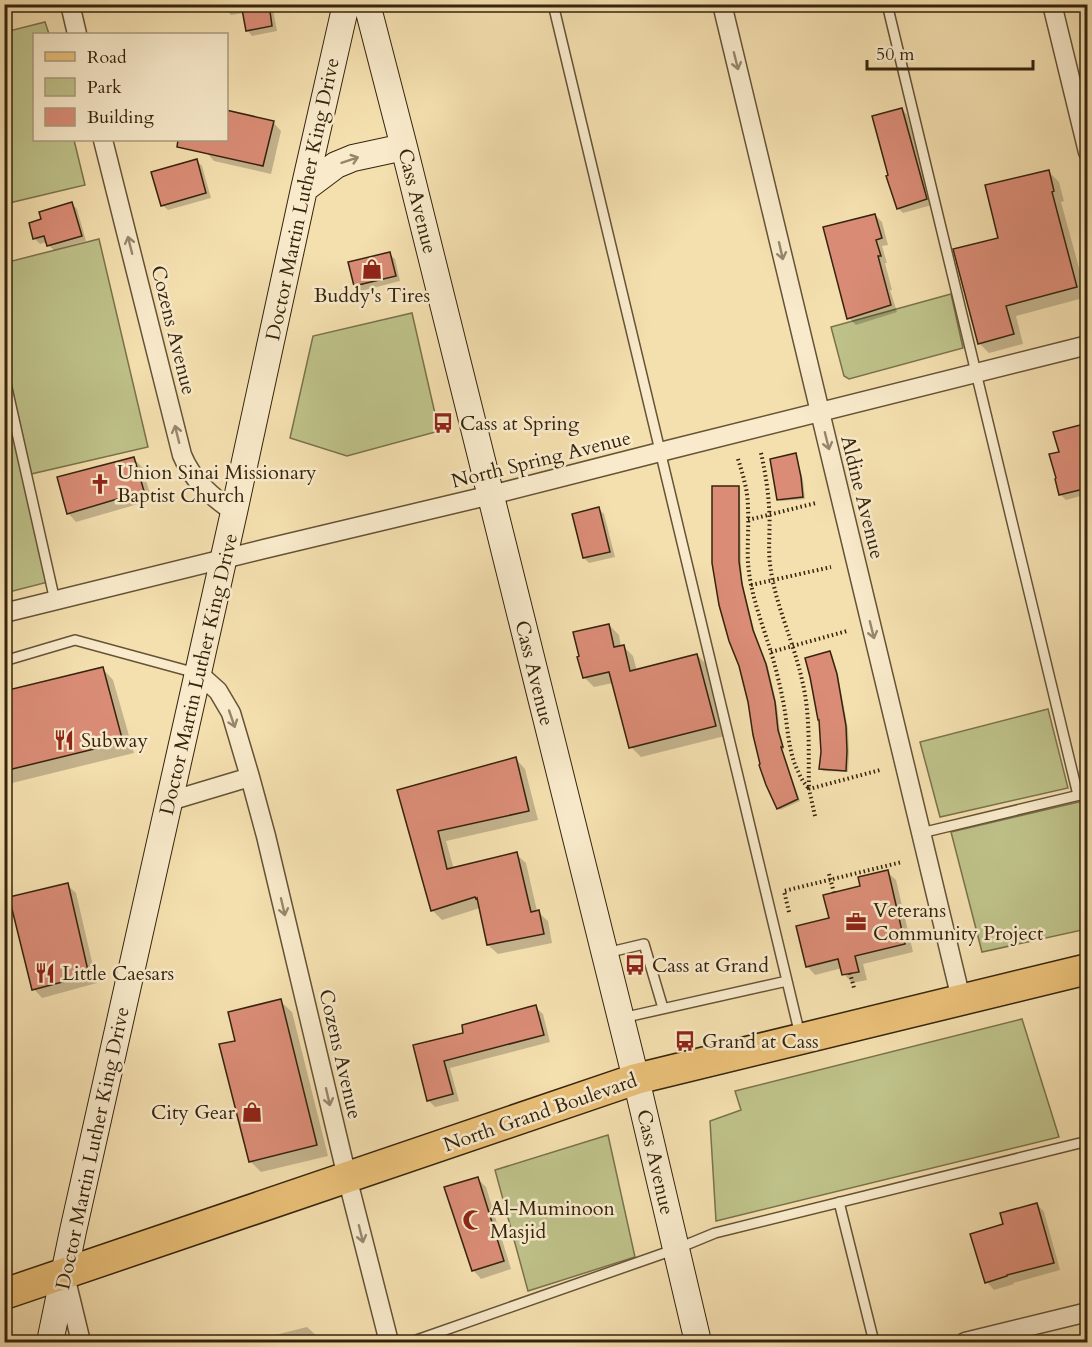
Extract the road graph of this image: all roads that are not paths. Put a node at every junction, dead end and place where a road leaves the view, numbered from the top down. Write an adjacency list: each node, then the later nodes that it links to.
1 (70, 4): 8 (street)
2 (346, 4): 12 (main road, Doctor Martin Luther King Drive)
3 (367, 4): 10 (main road, Cass Avenue)
4 (553, 4): 17 (lane)
5 (722, 4): 16 (street, Aldine Avenue, one-way to 16)
6 (887, 4): 14 (lane)
7 (1052, 4): 11 (street)
8 (77, 33)
9 (104, 141): 19 (street, Cozens Avenue, one-way to 9)
10 (404, 147): 12 (main road, one-way to 10); 18 (main road, Cass Avenue)
11 (1088, 152)
12 (304, 189): 19 (main road, Doctor Martin Luther King Drive)
13 (1088, 345): 14 (street, North Spring Avenue)
14 (976, 373): 16 (street, North Spring Avenue); 26 (lane)
15 (4, 375): 21 (lane)
16 (820, 412): 17 (street, North Spring Avenue); 28 (street, Aldine Avenue, one-way to 28)
17 (660, 452): 18 (street, North Spring Avenue); 31 (lane)
18 (491, 495): 20 (street, North Spring Avenue); 29 (main road, Cass Avenue)
19 (234, 512): 20 (main road, Doctor Martin Luther King Drive)
20 (224, 559): 21 (street, North Spring Avenue); 24 (main road, Doctor Martin Luther King Drive)
21 (56, 601): 22 (street, North Spring Avenue)
22 (4, 613)
23 (4, 661): 24 (lane)
24 (198, 674): 25 (street, Cozens Avenue, one-way to 25); 27 (main road, Doctor Martin Luther King Drive)
25 (250, 777): 27 (street); 38 (street, Cozens Avenue, one-way to 38)
26 (1083, 794): 28 (lane)
27 (170, 801): 41 (main road, Doctor Martin Luther King Drive)
28 (921, 833): 32 (street, Aldine Avenue)
29 (604, 954): 33 (lane); 34 (main road, Cass Avenue)
30 (1088, 969): 32 (main road, North Grand Boulevard)
31 (787, 981): 33 (lane); 35 (lane)
32 (961, 999): 35 (main road, North Grand Boulevard)
33 (663, 1008): 34 (lane)
34 (620, 1018): 36 (main road, Cass Avenue)
35 (801, 1039): 36 (main road, North Grand Boulevard)
36 (636, 1079): 38 (main road, North Grand Boulevard); 40 (main road, Cass Avenue)
37 (1088, 1141): 39 (lane)
38 (347, 1177): 41 (main road, North Grand Boulevard); 46 (street, Cozens Avenue, one-way to 46)
39 (839, 1202): 40 (lane); 49 (lane)
40 (676, 1249): 47 (lane); 48 (main road, Cass Avenue)
41 (64, 1273): 42 (main road, North Grand Boulevard); 44 (main road, Doctor Martin Luther King Drive); 45 (street)
42 (4, 1294)
43 (1088, 1312): 50 (street)
44 (50, 1342)
45 (81, 1342)
46 (389, 1342)
47 (411, 1342)
48 (698, 1342)
49 (874, 1342)
50 (965, 1342)

